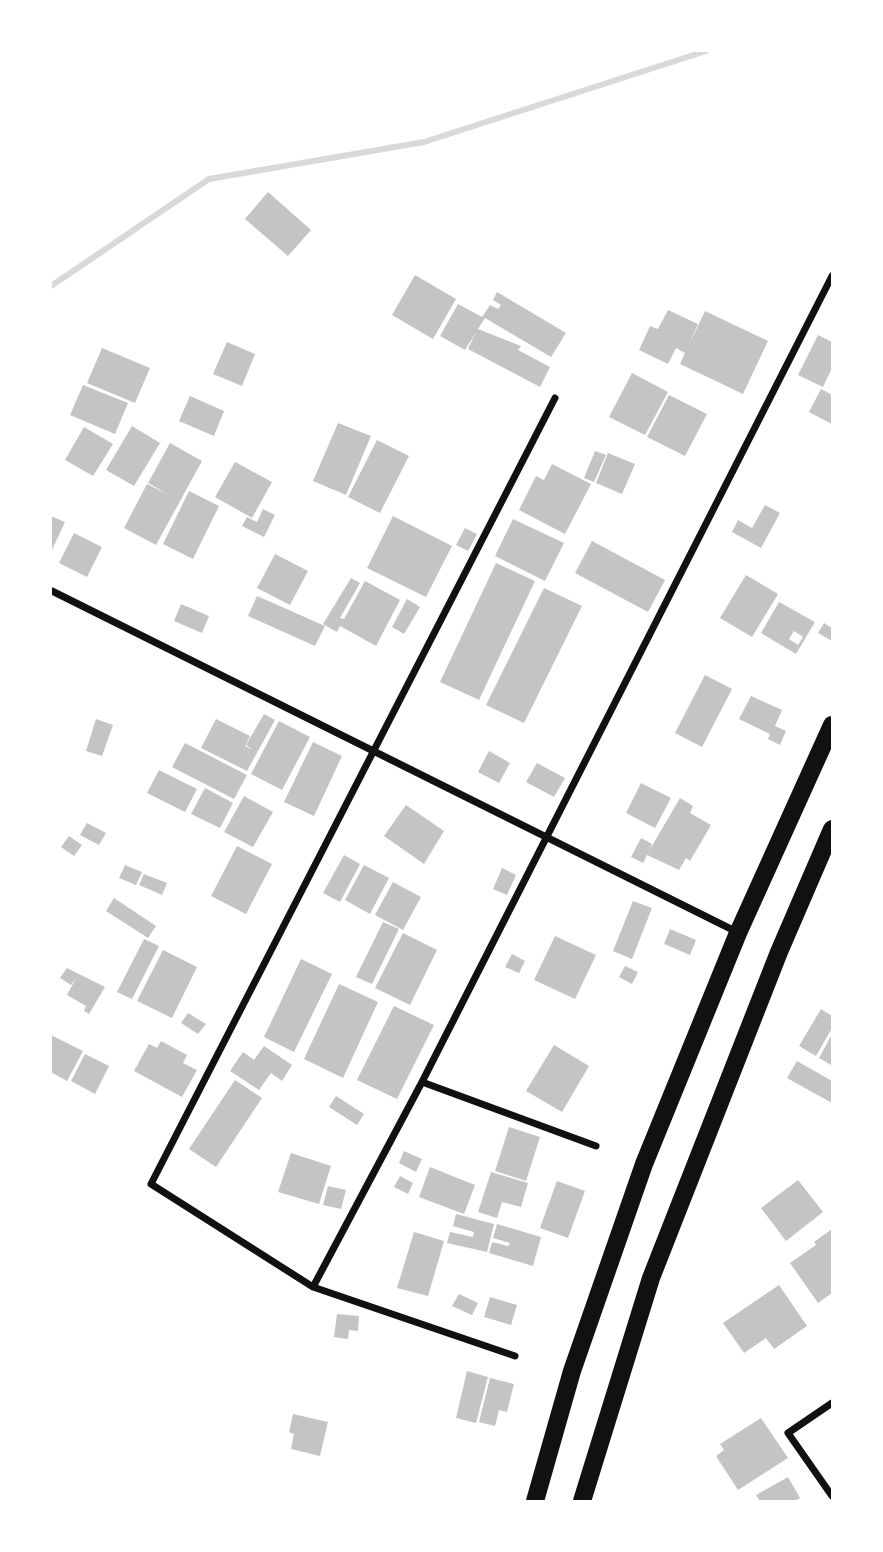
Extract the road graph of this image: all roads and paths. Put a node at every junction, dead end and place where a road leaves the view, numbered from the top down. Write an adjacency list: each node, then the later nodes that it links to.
1 (832, 275): 7 (street)
2 (555, 398): 5 (street)
3 (52, 591): 5 (street)
4 (832, 725): 8 (main road)
5 (373, 751): 7 (street); 11 (street)
6 (832, 829): 16 (main road)
7 (547, 837): 8 (street); 9 (street)
8 (738, 933): 15 (main road)
9 (422, 1082): 10 (street); 11 (street)
10 (596, 1146)
11 (313, 1287): 12 (street)
12 (515, 1356)
13 (832, 1403): 14 (street)
14 (832, 1496)
15 (535, 1501)
16 (582, 1501)

